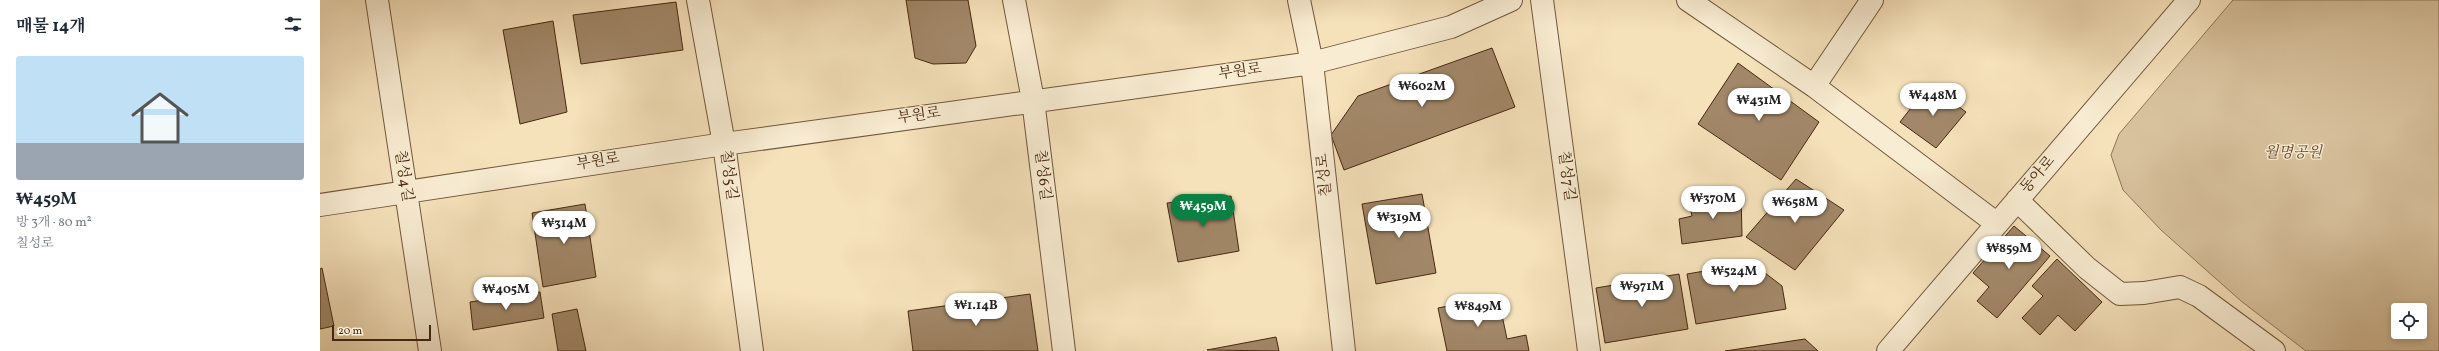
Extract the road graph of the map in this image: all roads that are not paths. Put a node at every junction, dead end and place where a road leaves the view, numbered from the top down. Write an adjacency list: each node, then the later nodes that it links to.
1 (377, 0): 14 (street, 칠성4길)
2 (698, 0): 13 (street, 칠성5길)
3 (1014, 0): 12 (street, 칠성6길)
4 (1299, 0): 10 (street, 칠성로)
5 (1511, 0): 10 (street, 부원로)
6 (1542, 0): 22 (street, 칠성7길)
7 (1688, 0): 11 (street)
8 (1872, 0): 11 (street)
9 (2189, 0): 15 (street, 동아로)
10 (1312, 62): 12 (street, 부원로); 21 (street, 칠성로)
11 (1814, 86): 17 (street)
12 (1033, 100): 13 (street, 부원로); 20 (street, 칠성6길)
13 (724, 144): 14 (street, 부원로); 19 (street, 칠성5길)
14 (406, 192): 16 (street, 부원로); 18 (street, 칠성4길)
15 (2017, 200): 17 (street, 동아로); 24 (street)
16 (320, 205)
17 (1996, 223): 23 (street, 동아로)
18 (430, 351)
19 (752, 351)
20 (1064, 351)
21 (1344, 351)
22 (1589, 351)
23 (1888, 351)
24 (2274, 351)

